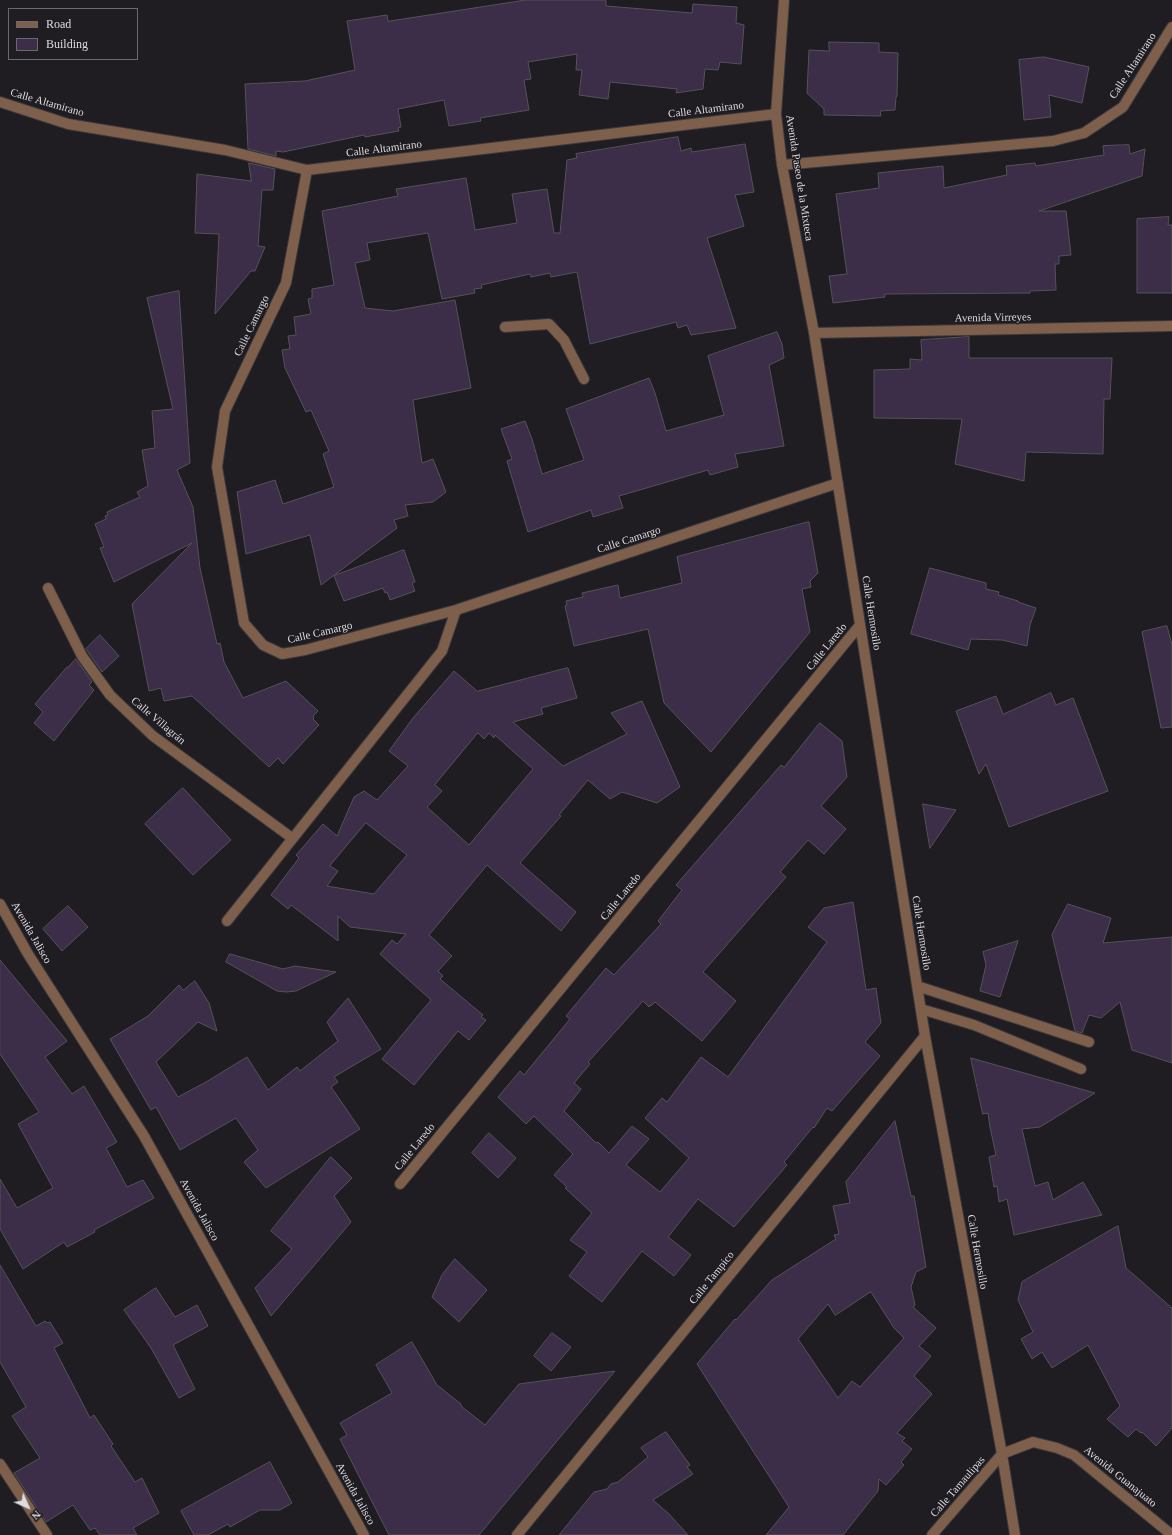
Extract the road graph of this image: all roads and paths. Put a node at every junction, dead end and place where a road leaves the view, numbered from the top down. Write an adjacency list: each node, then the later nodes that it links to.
1 (784, 0): 4 (street, Avenida Paseo de la Mixteca)
2 (1172, 27): 5 (street, Calle Altamirano)
3 (0, 102): 6 (street, Calle Altamirano)
4 (776, 114): 5 (street, Avenida Paseo de la Mixteca); 6 (street, Calle Altamirano)
5 (782, 165): 9 (street, Avenida Paseo de la Mixteca)
6 (307, 170): 13 (street, Calle Camargo)
7 (1172, 326): 9 (street, Avenida Virreyes)
8 (505, 327): 10 (street)
9 (814, 333): 11 (street, Calle Hermosillo)
10 (584, 379)
11 (838, 483): 13 (street, Calle Camargo); 14 (street, Calle Hermosillo)
12 (48, 588): 15 (street, Calle Villagrán)
13 (456, 610): 15 (street)
14 (860, 625): 18 (street, Calle Hermosillo); 23 (street, Calle Laredo)
15 (292, 838): 17 (street)
16 (0, 904): 27 (street, Avenida Jalisco)
17 (227, 921)
18 (917, 986): 19 (street, Calle Hermosillo); 21 (street)
19 (921, 1009): 20 (street, Calle Hermosillo); 22 (street)
20 (925, 1036): 24 (street, Calle Hermosillo); 28 (street, Calle Tampico)
21 (1089, 1042)
22 (1082, 1070)
23 (400, 1184)
24 (1002, 1454): 29 (street, Calle Tamaulipas); 30 (street, Calle Hermosillo); 31 (street, Avenida Guanajuato)
25 (0, 1464): 26 (street)
26 (47, 1535)
27 (364, 1535)
28 (517, 1535)
29 (932, 1535)
30 (1015, 1535)
31 (1172, 1535)

